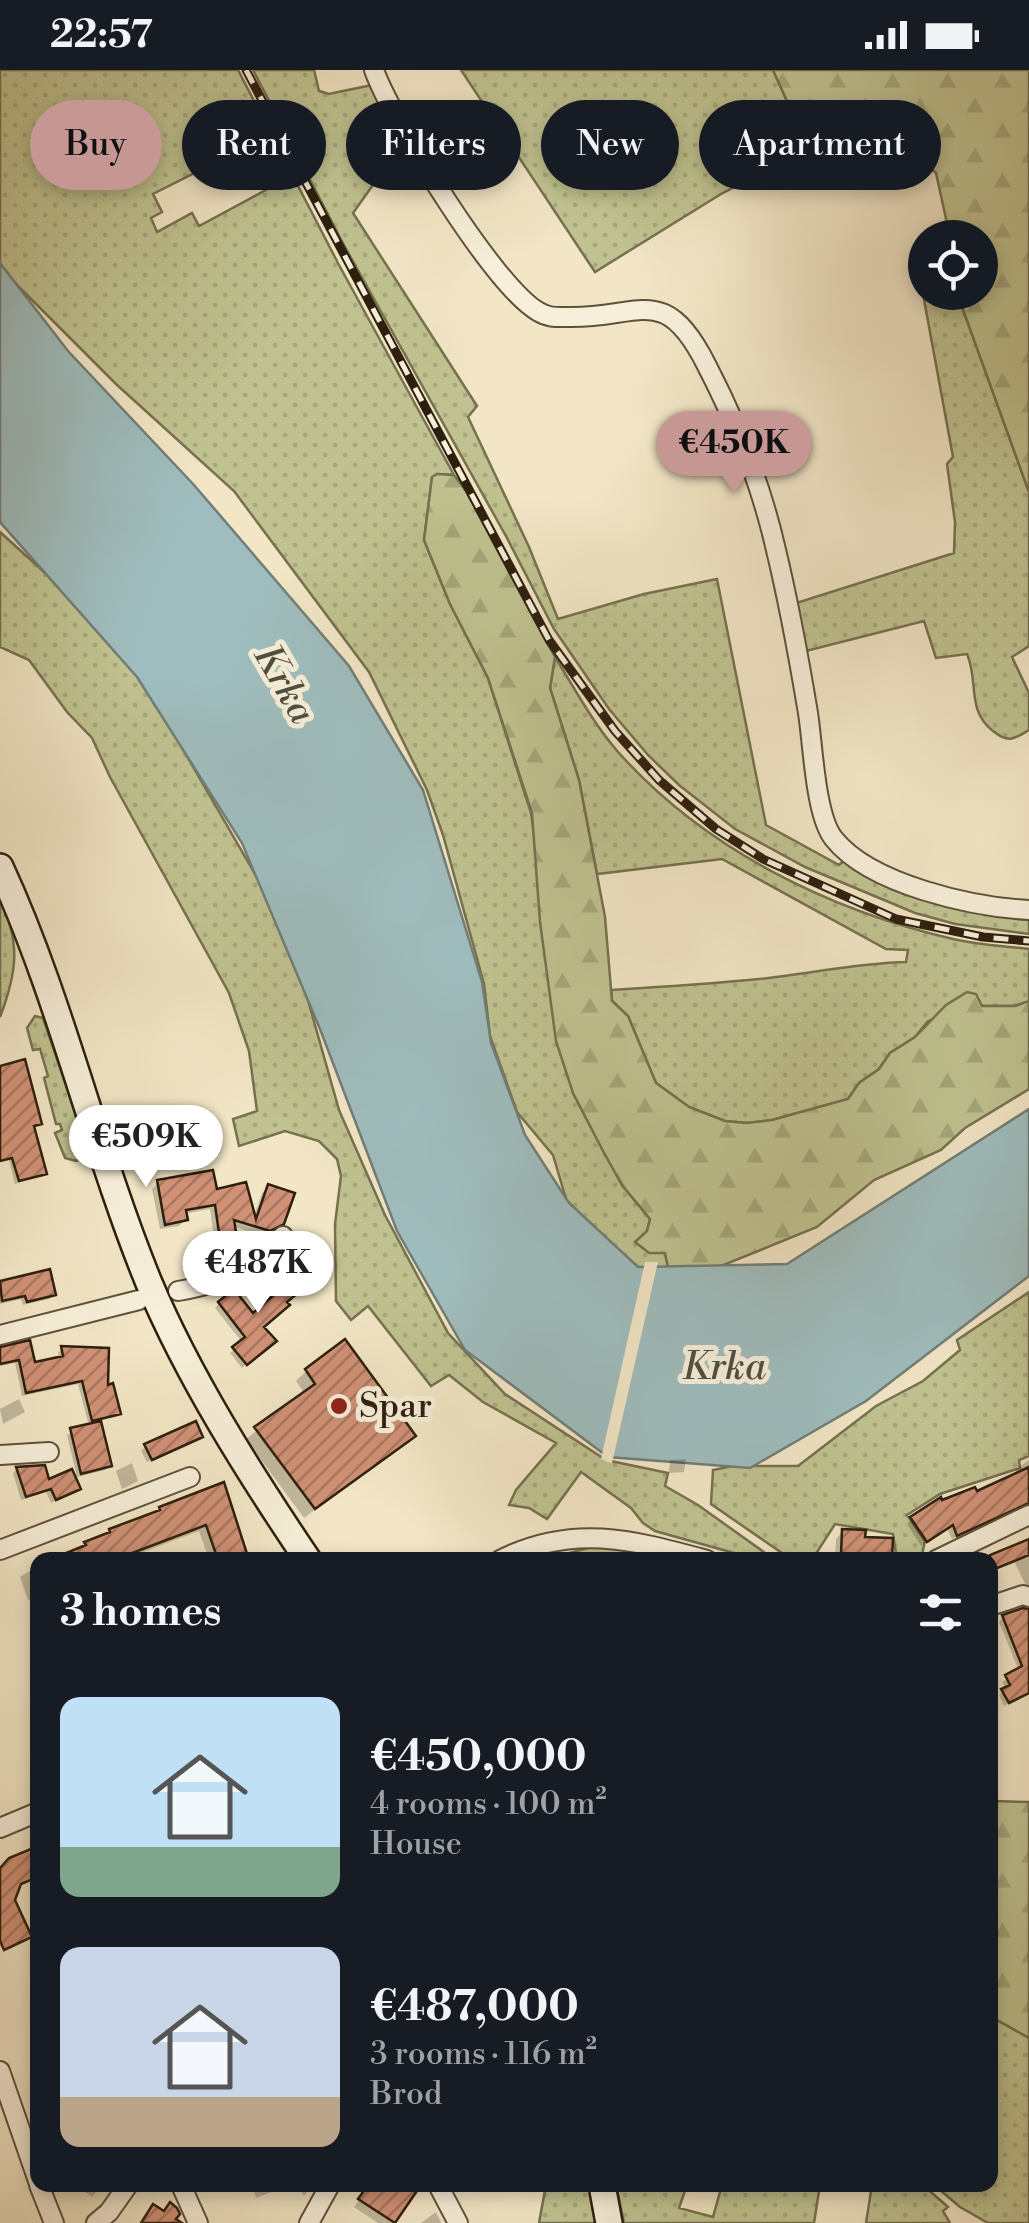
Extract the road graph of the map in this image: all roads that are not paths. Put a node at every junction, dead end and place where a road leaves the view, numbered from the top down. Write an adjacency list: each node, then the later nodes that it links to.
1 (378, 79): 3 (street)
2 (0, 867): 13 (main road)
3 (1029, 910)
4 (283, 1236): 5 (street)
5 (178, 1292)
6 (139, 1300): 7 (street)
7 (0, 1335)
8 (49, 1452): 9 (street)
9 (0, 1456)
10 (190, 1477): 12 (street)
11 (1029, 1515): 16 (street)
12 (0, 1550)
13 (303, 1552)
14 (519, 1552): 15 (street)
15 (674, 1552)
16 (953, 1552)
17 (1029, 1597): 18 (street)
18 (998, 1603)
19 (30, 1815): 20 (street)
20 (0, 1828)
21 (0, 2072): 23 (street)
22 (0, 2126): 23 (street)
23 (22, 2137): 24 (street)
24 (30, 2160)
25 (42, 2192): 31 (street)
26 (123, 2192): 32 (street)
27 (184, 2192): 33 (street)
28 (326, 2192): 34 (street)
29 (442, 2192): 35 (street)
30 (603, 2192): 36 (main road)
31 (54, 2223)
32 (96, 2223)
33 (198, 2223)
34 (309, 2223)
35 (458, 2223)
36 (609, 2223)

